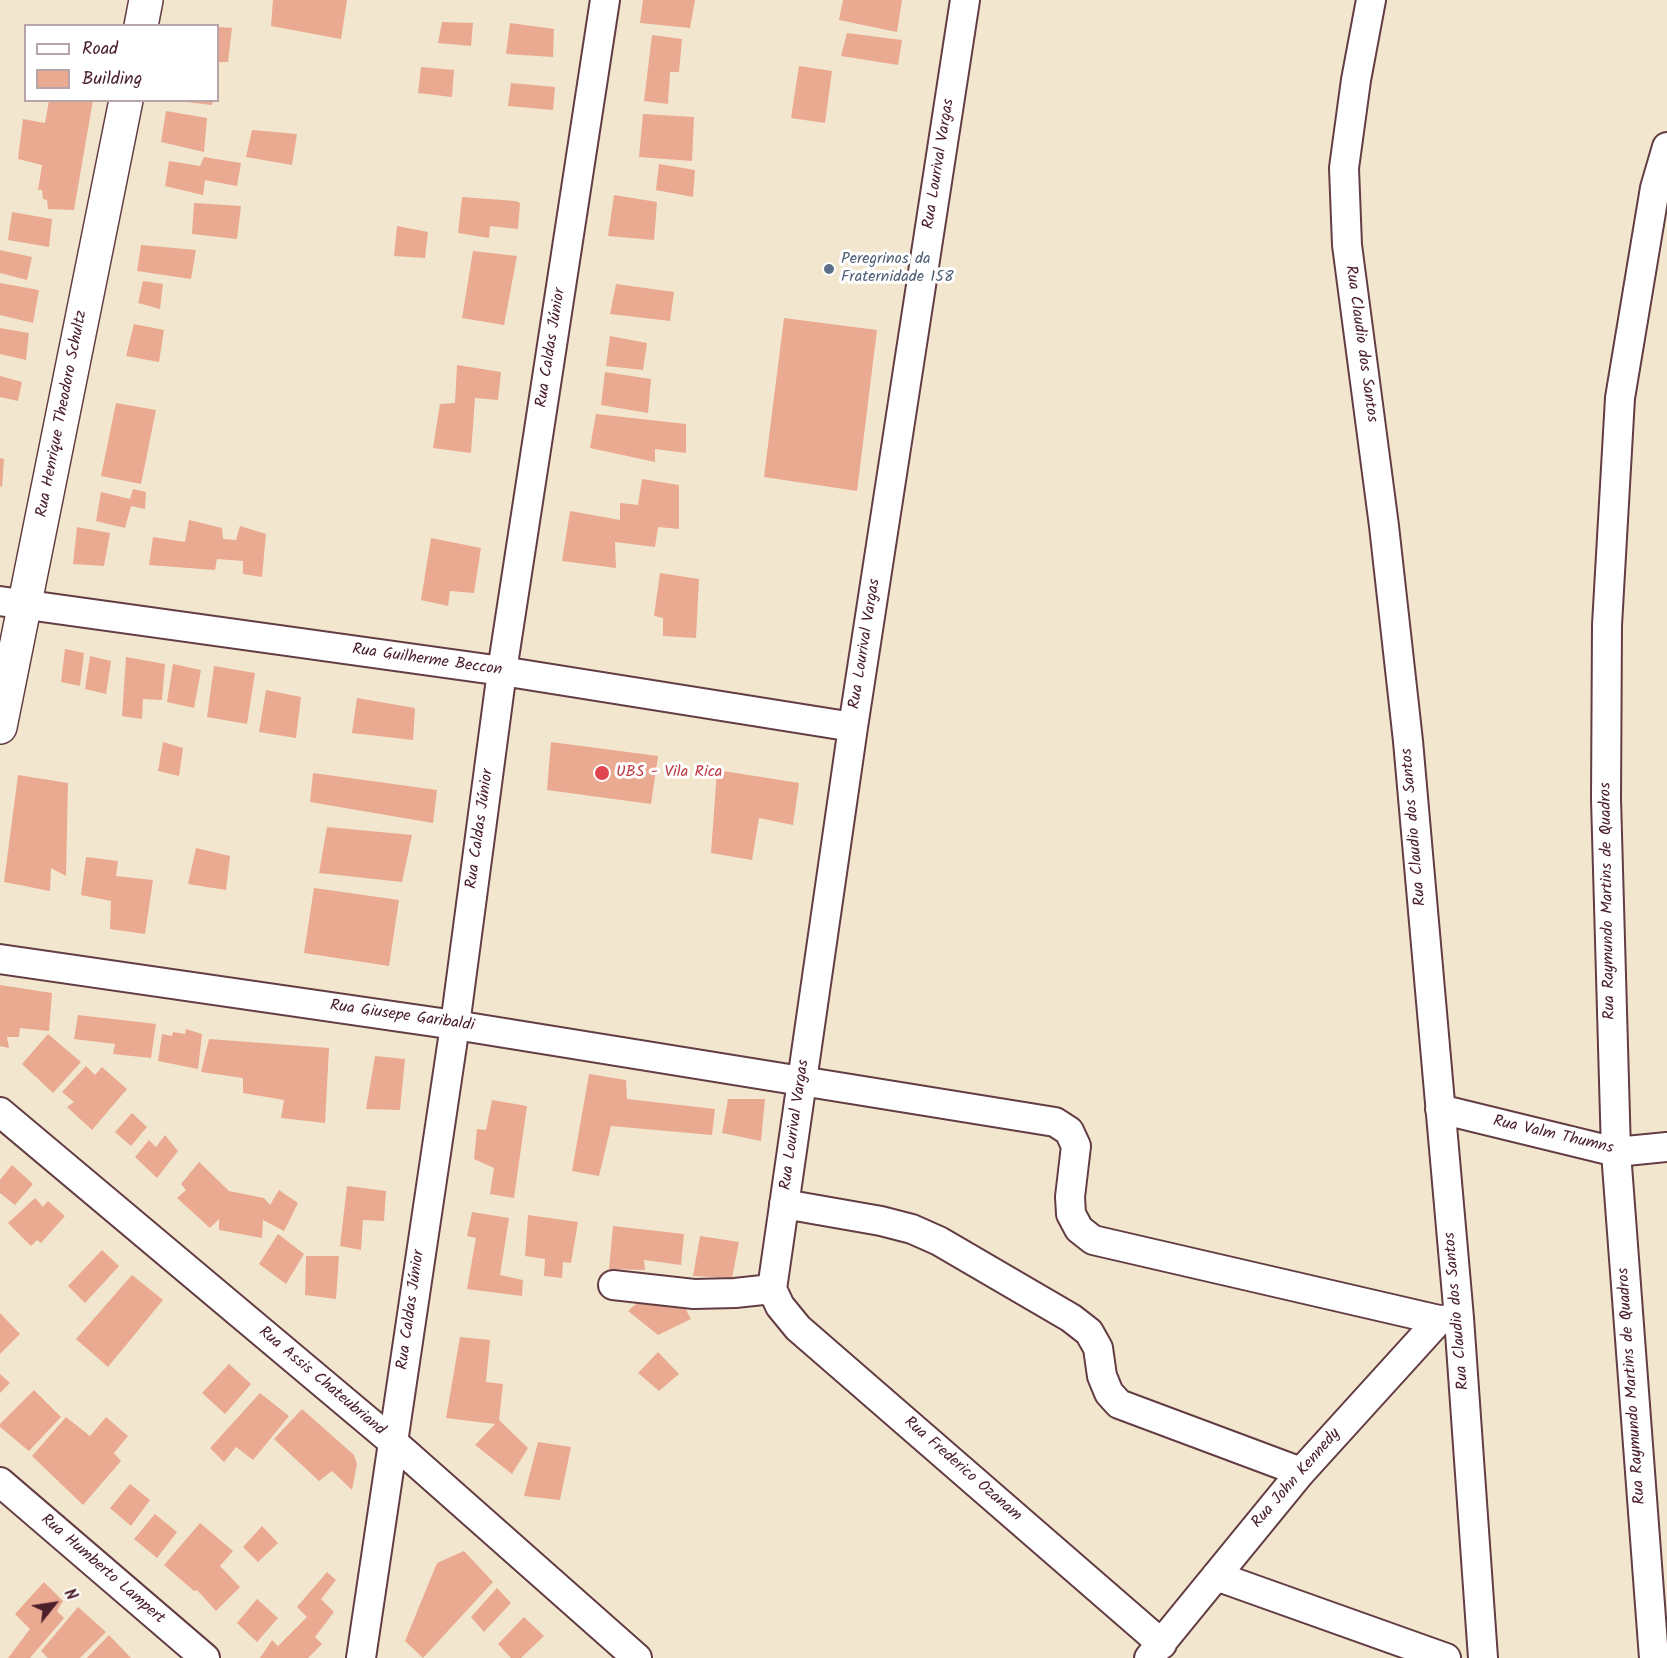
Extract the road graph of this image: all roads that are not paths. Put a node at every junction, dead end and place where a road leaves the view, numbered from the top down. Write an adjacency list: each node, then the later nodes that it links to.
1 (146, 0): 5 (street)
2 (605, 0): 9 (street, Rua Caldas Júnior)
3 (965, 0): 11 (street, Rua Lourival Vargas)
4 (1371, 0): 15 (street, Rua Claudio dos Santos)
5 (141, 24)
6 (126, 102): 8 (street, Rua Henrique Theodoro Schultz)
7 (1667, 147): 18 (street, Rua Raymundo Martins de Quadros)
8 (12, 603): 9 (street, Rua Guilherme Beccon); 10 (street, Rua Henrique Theodoro Schultz)
9 (502, 671): 11 (street, Rua Guilherme Beccon); 13 (street, Rua Caldas Júnior)
10 (0, 727)
11 (854, 727): 14 (street, Rua Lourival Vargas)
12 (0, 959): 13 (street, Rua Giusepe Garibaldi)
13 (455, 1024): 14 (street, Rua Giusepe Garibaldi); 23 (street, Rua Caldas Júnior)
14 (802, 1081): 19 (street, Rua Lourival Vargas); 22 (street, Rua Giusepe Garibaldi)
15 (1440, 1109): 18 (street, Rua Valm Thumns); 22 (street, Rua Claudio dos Santos)
16 (0, 1112): 23 (street, Rua Assis Chateubriand)
17 (1667, 1147): 18 (street, Rua Valm Thumns)
18 (1616, 1152): 33 (street, Rua Raymundo Martins de Quadros)
19 (784, 1204): 21 (street, Rua Lourival Vargas); 24 (street)
20 (613, 1285): 21 (street)
21 (772, 1289): 27 (street, Rua Frederico Ozanam)
22 (1449, 1319): 24 (street, Rua John Kennedy); 32 (street, Rua Claudio dos Santos)
23 (393, 1442): 29 (street, Rua Caldas Júnior); 30 (street, Rua Assis Chateubriand)
24 (1300, 1472): 26 (street, Rua John Kennedy)
25 (0, 1482): 28 (street, Rua Humberto Lampert)
26 (1216, 1576): 27 (street, Rua John Kennedy); 31 (street)
27 (1156, 1651)
28 (205, 1658)
29 (361, 1658)
30 (637, 1658)
31 (1446, 1658)
32 (1483, 1658)
33 (1654, 1658)

